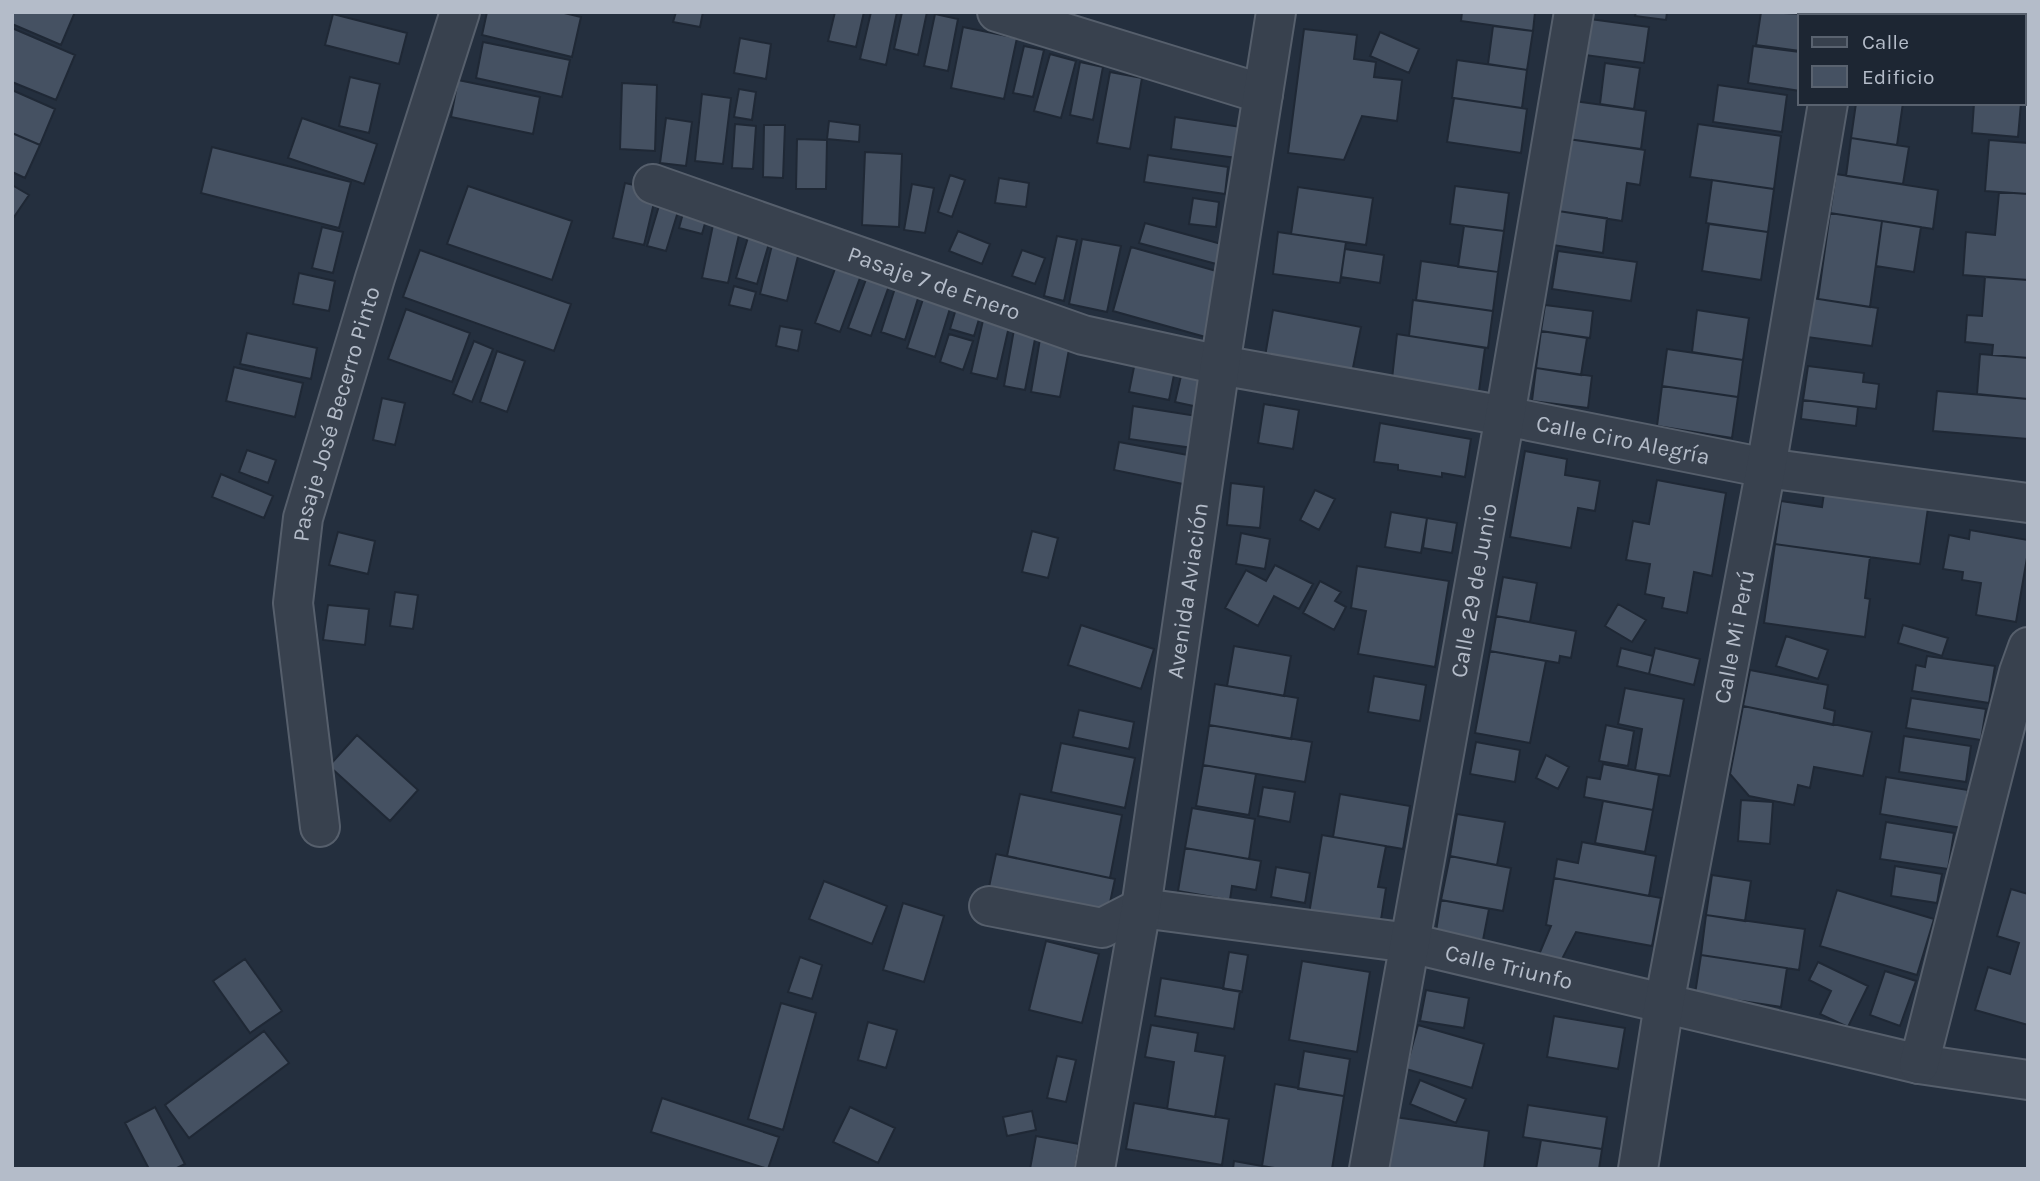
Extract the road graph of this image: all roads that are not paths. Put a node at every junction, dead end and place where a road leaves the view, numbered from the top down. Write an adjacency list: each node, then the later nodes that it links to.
1 (460, 12): 13 (street, Pasaje José Becerro Pinto)
2 (997, 12): 5 (street)
3 (1276, 12): 5 (street, Avenida Aviación)
4 (1574, 12): 9 (street, Calle 29 de Junio)
5 (1263, 94): 8 (street, Avenida Aviación)
6 (1828, 105): 10 (street, Calle Mi Perú)
7 (653, 184): 8 (street, Pasaje 7 de Enero)
8 (1220, 365): 9 (street, Calle Ciro Alegría); 15 (street, Avenida Aviación)
9 (1505, 416): 10 (street, Calle Ciro Alegría); 16 (street, Calle 29 de Junio)
10 (1766, 468): 11 (street, Calle Ciro Alegría); 17 (street, Calle Mi Perú)
11 (2028, 503)
12 (2028, 647): 18 (street)
13 (320, 827)
14 (989, 906): 15 (street)
15 (1140, 908): 16 (street, Calle Triunfo); 20 (street, Avenida Aviación)
16 (1410, 943): 17 (street, Calle Triunfo); 21 (street, Calle 29 de Junio)
17 (1664, 1004): 18 (street, Calle Triunfo); 22 (street, Calle Mi Perú)
18 (1919, 1064): 19 (street, Calle Triunfo)
19 (2028, 1080)
20 (1095, 1169)
21 (1369, 1169)
22 (1638, 1169)

